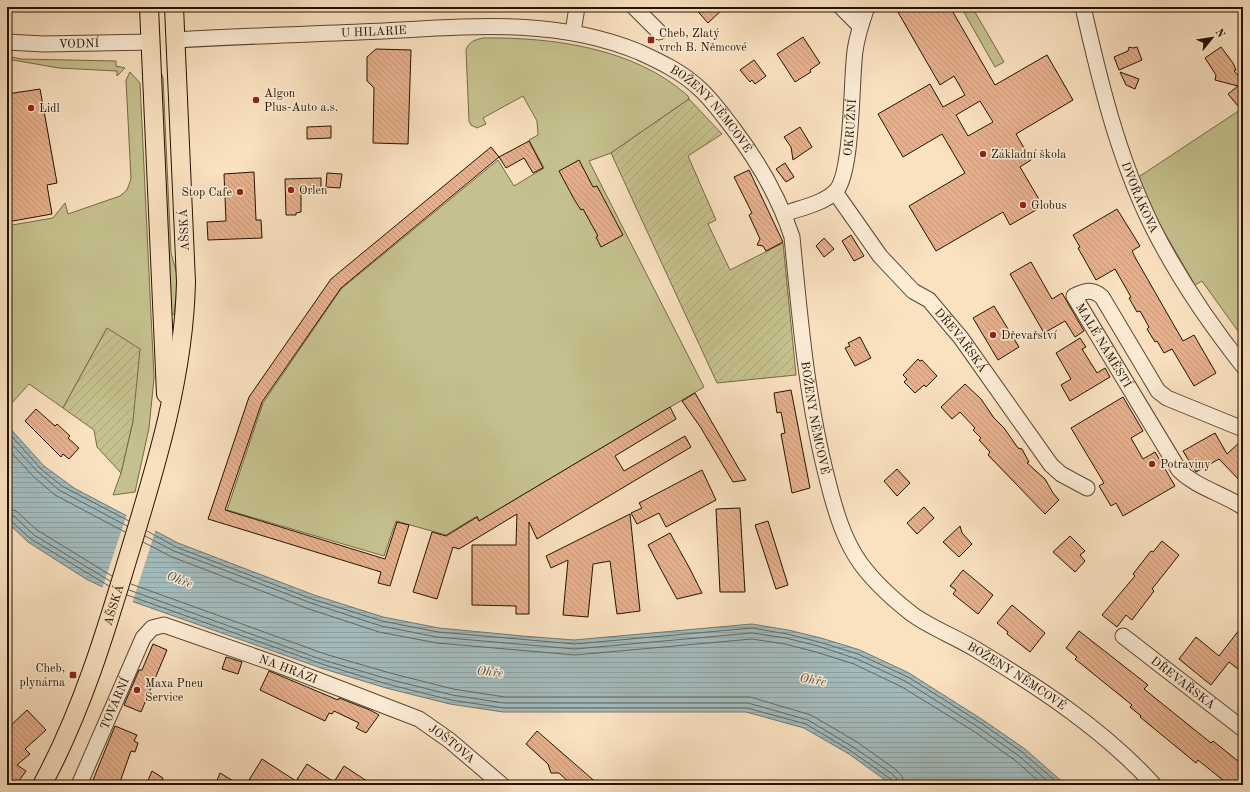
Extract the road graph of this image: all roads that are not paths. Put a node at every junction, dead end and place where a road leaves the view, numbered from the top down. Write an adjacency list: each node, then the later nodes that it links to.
1 (149, 7): 15 (main road, AŠSKÁ)
2 (174, 7): 13 (main road, AŠSKÁ)
3 (577, 7): 11 (street)
4 (634, 7): 12 (street)
5 (841, 7): 10 (street)
6 (867, 7): 10 (street, OKRUŽNÍ)
7 (1072, 7): 9 (street)
8 (1082, 7): 9 (street, DVOŘÁKOVA)
9 (1087, 25): 18 (street, DVOŘÁKOVA)
10 (860, 26): 16 (street, OKRUŽNÍ)
11 (573, 32): 13 (street, U HILARIE); 17 (street, BOŽENY NĚMCOVÉ)
12 (659, 32)
13 (175, 40): 15 (main road); 19 (main road, AŠSKÁ)
14 (7, 42): 15 (street, VODNÍ)
15 (151, 42): 19 (main road, AŠSKÁ)
16 (835, 192): 17 (street); 21 (street, DŘEVAŘSKÁ)
17 (784, 214): 30 (street, BOŽENY NĚMCOVÉ)
18 (1243, 366)
19 (167, 419): 27 (main road, AŠSKÁ)
20 (1243, 429): 22 (street, MALÉ NÁMĚSTÍ)
21 (1087, 488)
22 (1243, 507)
23 (156, 626): 25 (street, NA HRÁZI); 28 (street, TOVÁRNÍ)
24 (1123, 636): 26 (street, DŘEVAŘSKÁ)
25 (419, 719): 29 (street, JOŠTOVA)
26 (1243, 729)
27 (42, 785)
28 (79, 785)
29 (502, 785)
30 (1154, 785)

